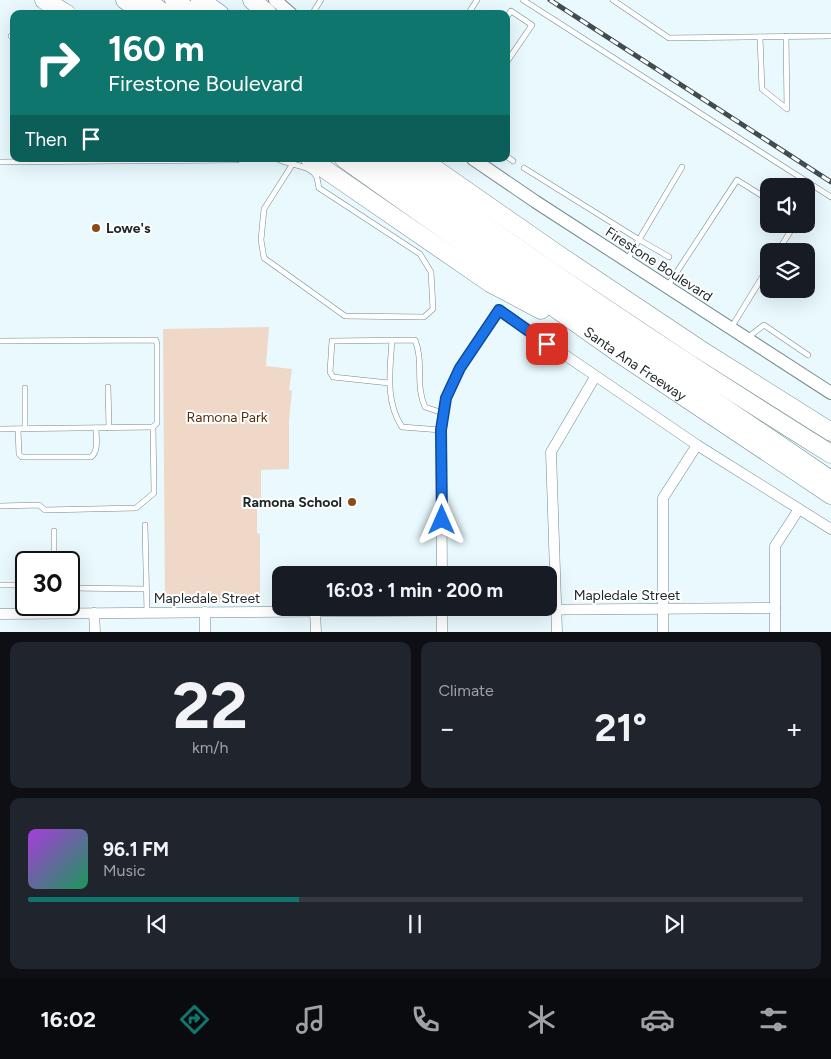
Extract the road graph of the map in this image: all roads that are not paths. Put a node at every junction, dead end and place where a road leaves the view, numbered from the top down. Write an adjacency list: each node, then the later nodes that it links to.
1 (125, 0): 9 (highway)
2 (146, 0): 10 (highway)
3 (174, 0): 11 (highway)
4 (200, 0): 12 (highway)
5 (252, 0): 13 (highway)
6 (276, 0): 14 (street)
7 (523, 0): 34 (lane)
8 (613, 0): 16 (lane)
9 (139, 10)
10 (160, 10)
11 (188, 10)
12 (214, 10)
13 (263, 10)
14 (287, 10)
15 (510, 12): 19 (lane)
16 (760, 36): 17 (lane); 17 (lane)
17 (786, 36): 18 (lane)
18 (831, 36)
19 (510, 57)
20 (510, 159): 21 (lane)
21 (513, 161)
22 (285, 162): 30 (lane)
23 (314, 162): 45 (highway)
24 (348, 162): 45 (highway, Santa Ana Freeway)
25 (371, 162): 63 (highway)
26 (397, 162): 62 (highway)
27 (426, 162): 36 (highway)
28 (444, 162): 36 (highway)
29 (477, 162): 38 (street, Firestone Boulevard)
30 (292, 165): 30 (lane)
31 (682, 166): 35 (lane)
32 (524, 168): 35 (lane)
33 (760, 194): 40 (lane)
34 (831, 196)
35 (638, 240): 37 (lane); 38 (lane)
36 (556, 252): 60 (highway)
37 (669, 257)
38 (626, 261): 40 (street, Firestone Boulevard)
39 (760, 280): 41 (lane)
40 (666, 287): 41 (street, Firestone Boulevard)
41 (730, 328): 42 (street, Firestone Boulevard)
42 (746, 339): 46 (lane); 51 (street, Firestone Boulevard)
43 (392, 340): 48 (lane); 48 (lane); 52 (lane)
44 (0, 341): 53 (lane)
45 (617, 352): 64 (highway, Santa Ana Freeway)
46 (808, 355)
47 (595, 377): 52 (street); 61 (street); 72 (street)
48 (389, 384): 59 (lane)
49 (108, 387): 56 (lane)
50 (25, 388): 54 (lane)
51 (831, 394)
52 (443, 412): 59 (street)
53 (153, 427): 56 (lane); 65 (lane)
54 (25, 428): 55 (lane); 58 (lane)
55 (96, 428): 56 (lane); 58 (lane)
56 (109, 428)
57 (0, 429): 58 (lane)
58 (18, 429)
59 (441, 430): 71 (street)
60 (831, 432)
61 (697, 445): 66 (street); 78 (street)
62 (831, 454)
63 (831, 480)
64 (831, 495)
65 (0, 506)
66 (799, 509): 68 (street); 77 (street)
67 (145, 525): 76 (lane)
68 (831, 529)
69 (54, 531): 70 (lane)
70 (54, 551)
71 (442, 566)
72 (555, 566)
73 (0, 585): 74 (lane)
74 (15, 585)
75 (80, 588): 76 (lane)
76 (146, 589): 83 (lane)
77 (775, 608): 78 (street, Mapledale Street); 94 (street)
78 (663, 609): 79 (street, Mapledale Street); 93 (street)
79 (557, 610)
80 (272, 611): 81 (street, Mapledale Street)
81 (205, 612): 83 (street, Mapledale Street); 89 (street)
82 (94, 613): 83 (street, Mapledale Street); 84 (street, Mapledale Street); 88 (street)
83 (147, 613)
84 (0, 614)
85 (315, 616): 90 (street)
86 (442, 616): 91 (street)
87 (557, 616): 92 (street)
88 (94, 632)
89 (205, 632)
90 (316, 632)
91 (442, 632)
92 (557, 632)
93 (663, 632)
94 (775, 632)

